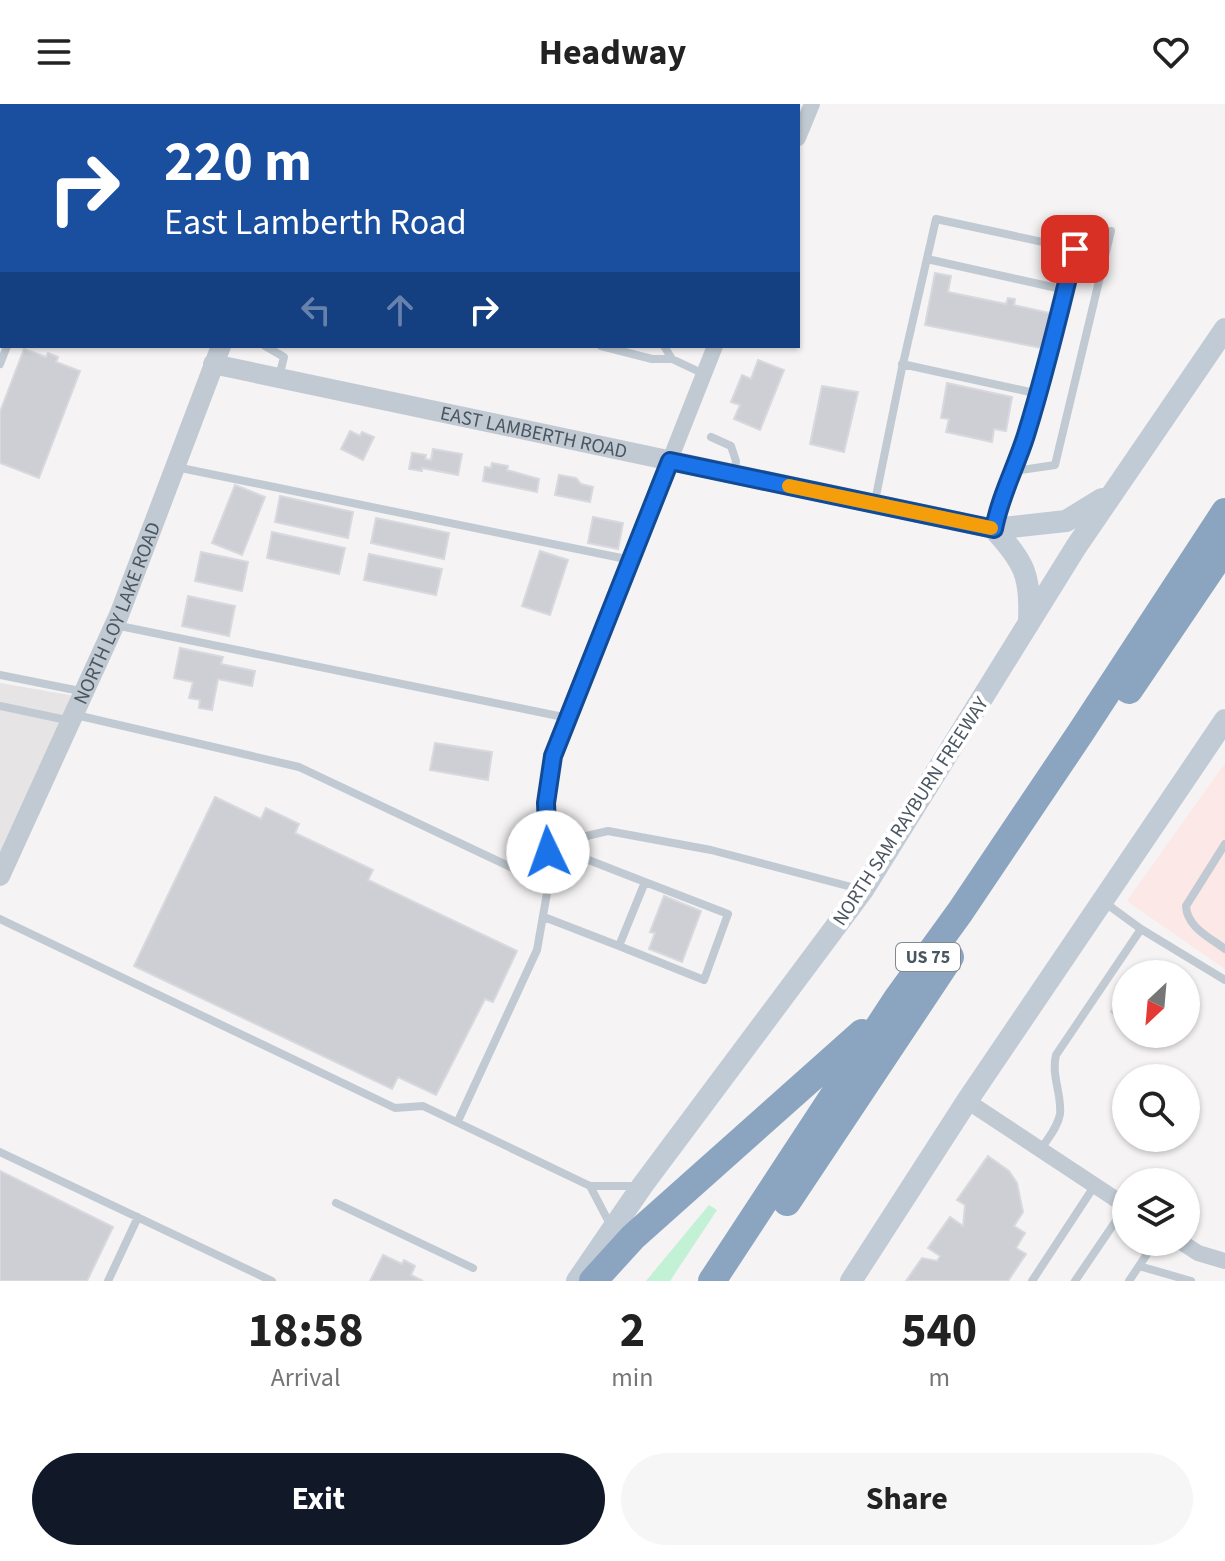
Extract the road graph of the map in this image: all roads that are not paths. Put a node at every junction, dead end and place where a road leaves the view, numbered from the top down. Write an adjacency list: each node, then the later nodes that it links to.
1 (812, 104): 2 (street)
2 (800, 133)
3 (1111, 231): 20 (lane)
4 (927, 259): 5 (lane); 5 (lane); 13 (lane)
5 (1066, 290): 16 (lane)
6 (1225, 329): 22 (main road, NORTH SAM RAYBURN FREEWAY)
7 (268, 348): 15 (lane)
8 (609, 348): 12 (lane)
9 (665, 348): 12 (lane)
10 (714, 348): 14 (street)
11 (217, 355): 15 (street, EAST LAMBERTH ROAD); 19 (street, NORTH LOY LAKE ROAD)
12 (672, 359): 14 (lane)
13 (902, 364): 16 (lane); 23 (lane)
14 (704, 374): 18 (street)
15 (279, 378): 18 (street, EAST LAMBERTH ROAD)
16 (1039, 394): 20 (lane)
17 (711, 437): 21 (lane)
18 (670, 461): 21 (street, EAST LAMBERTH ROAD); 27 (street)
19 (175, 467): 27 (lane); 28 (street, NORTH LOY LAKE ROAD)
20 (1014, 471): 25 (lane)
21 (734, 475): 23 (street, EAST LAMBERTH ROAD)
22 (1113, 490): 25 (main road); 29 (main road, NORTH SAM RAYBURN FREEWAY)
23 (874, 504): 25 (street, EAST LAMBERTH ROAD)
24 (1225, 512): 49 (highway, US 75)
25 (994, 529): 29 (main road)
26 (1225, 548): 74 (highway, US 75)
27 (631, 560): 34 (street)
28 (115, 625): 31 (street, NORTH LOY LAKE ROAD); 34 (lane)
29 (1029, 625): 41 (main road, NORTH SAM RAYBURN FREEWAY)
30 (0, 675): 31 (lane)
31 (85, 692): 33 (street, NORTH LOY LAKE ROAD)
32 (0, 706): 33 (lane)
33 (74, 718): 38 (street, NORTH LOY LAKE ROAD); 39 (lane)
34 (568, 718): 39 (street)
35 (1225, 720): 42 (main road)
36 (1225, 844): 47 (lane)
37 (568, 852): 39 (lane); 40 (lane); 41 (lane)
38 (0, 876)
39 (550, 876): 43 (lane)
40 (645, 882): 46 (lane); 46 (lane)
41 (863, 890): 56 (main road, NORTH SAM RAYBURN FREEWAY)
42 (1104, 901): 45 (lane); 50 (main road)
43 (544, 917): 46 (lane); 51 (lane)
44 (0, 919): 51 (lane)
45 (1141, 929): 48 (lane); 52 (lane)
46 (619, 946)
47 (1225, 949)
48 (1225, 980)
49 (897, 999): 72 (highway); 73 (highway, US 75)
50 (967, 1101): 52 (street); 68 (main road)
51 (458, 1121): 55 (lane)
52 (1041, 1149): 54 (street)
53 (0, 1152): 59 (lane)
54 (1095, 1185): 57 (street); 75 (lane)
55 (590, 1186): 56 (lane); 61 (lane)
56 (642, 1186): 61 (main road, NORTH SAM RAYBURN FREEWAY)
57 (1112, 1197)
58 (336, 1203): 66 (lane)
59 (138, 1217): 69 (lane); 70 (lane)
60 (1112, 1227): 76 (lane)
61 (613, 1229): 71 (main road, NORTH SAM RAYBURN FREEWAY)
62 (1200, 1254): 64 (street)
63 (1146, 1256): 65 (lane)
64 (1225, 1261)
65 (1139, 1266): 67 (lane); 77 (lane)
66 (473, 1268)
67 (1157, 1271): 78 (lane); 79 (lane)
68 (855, 1280)
69 (108, 1281)
70 (272, 1281)
71 (577, 1281)
72 (593, 1281)
73 (712, 1281)
74 (734, 1281)
75 (1032, 1281)
76 (1075, 1281)
77 (1129, 1281)
78 (1160, 1281)
79 (1191, 1281)

